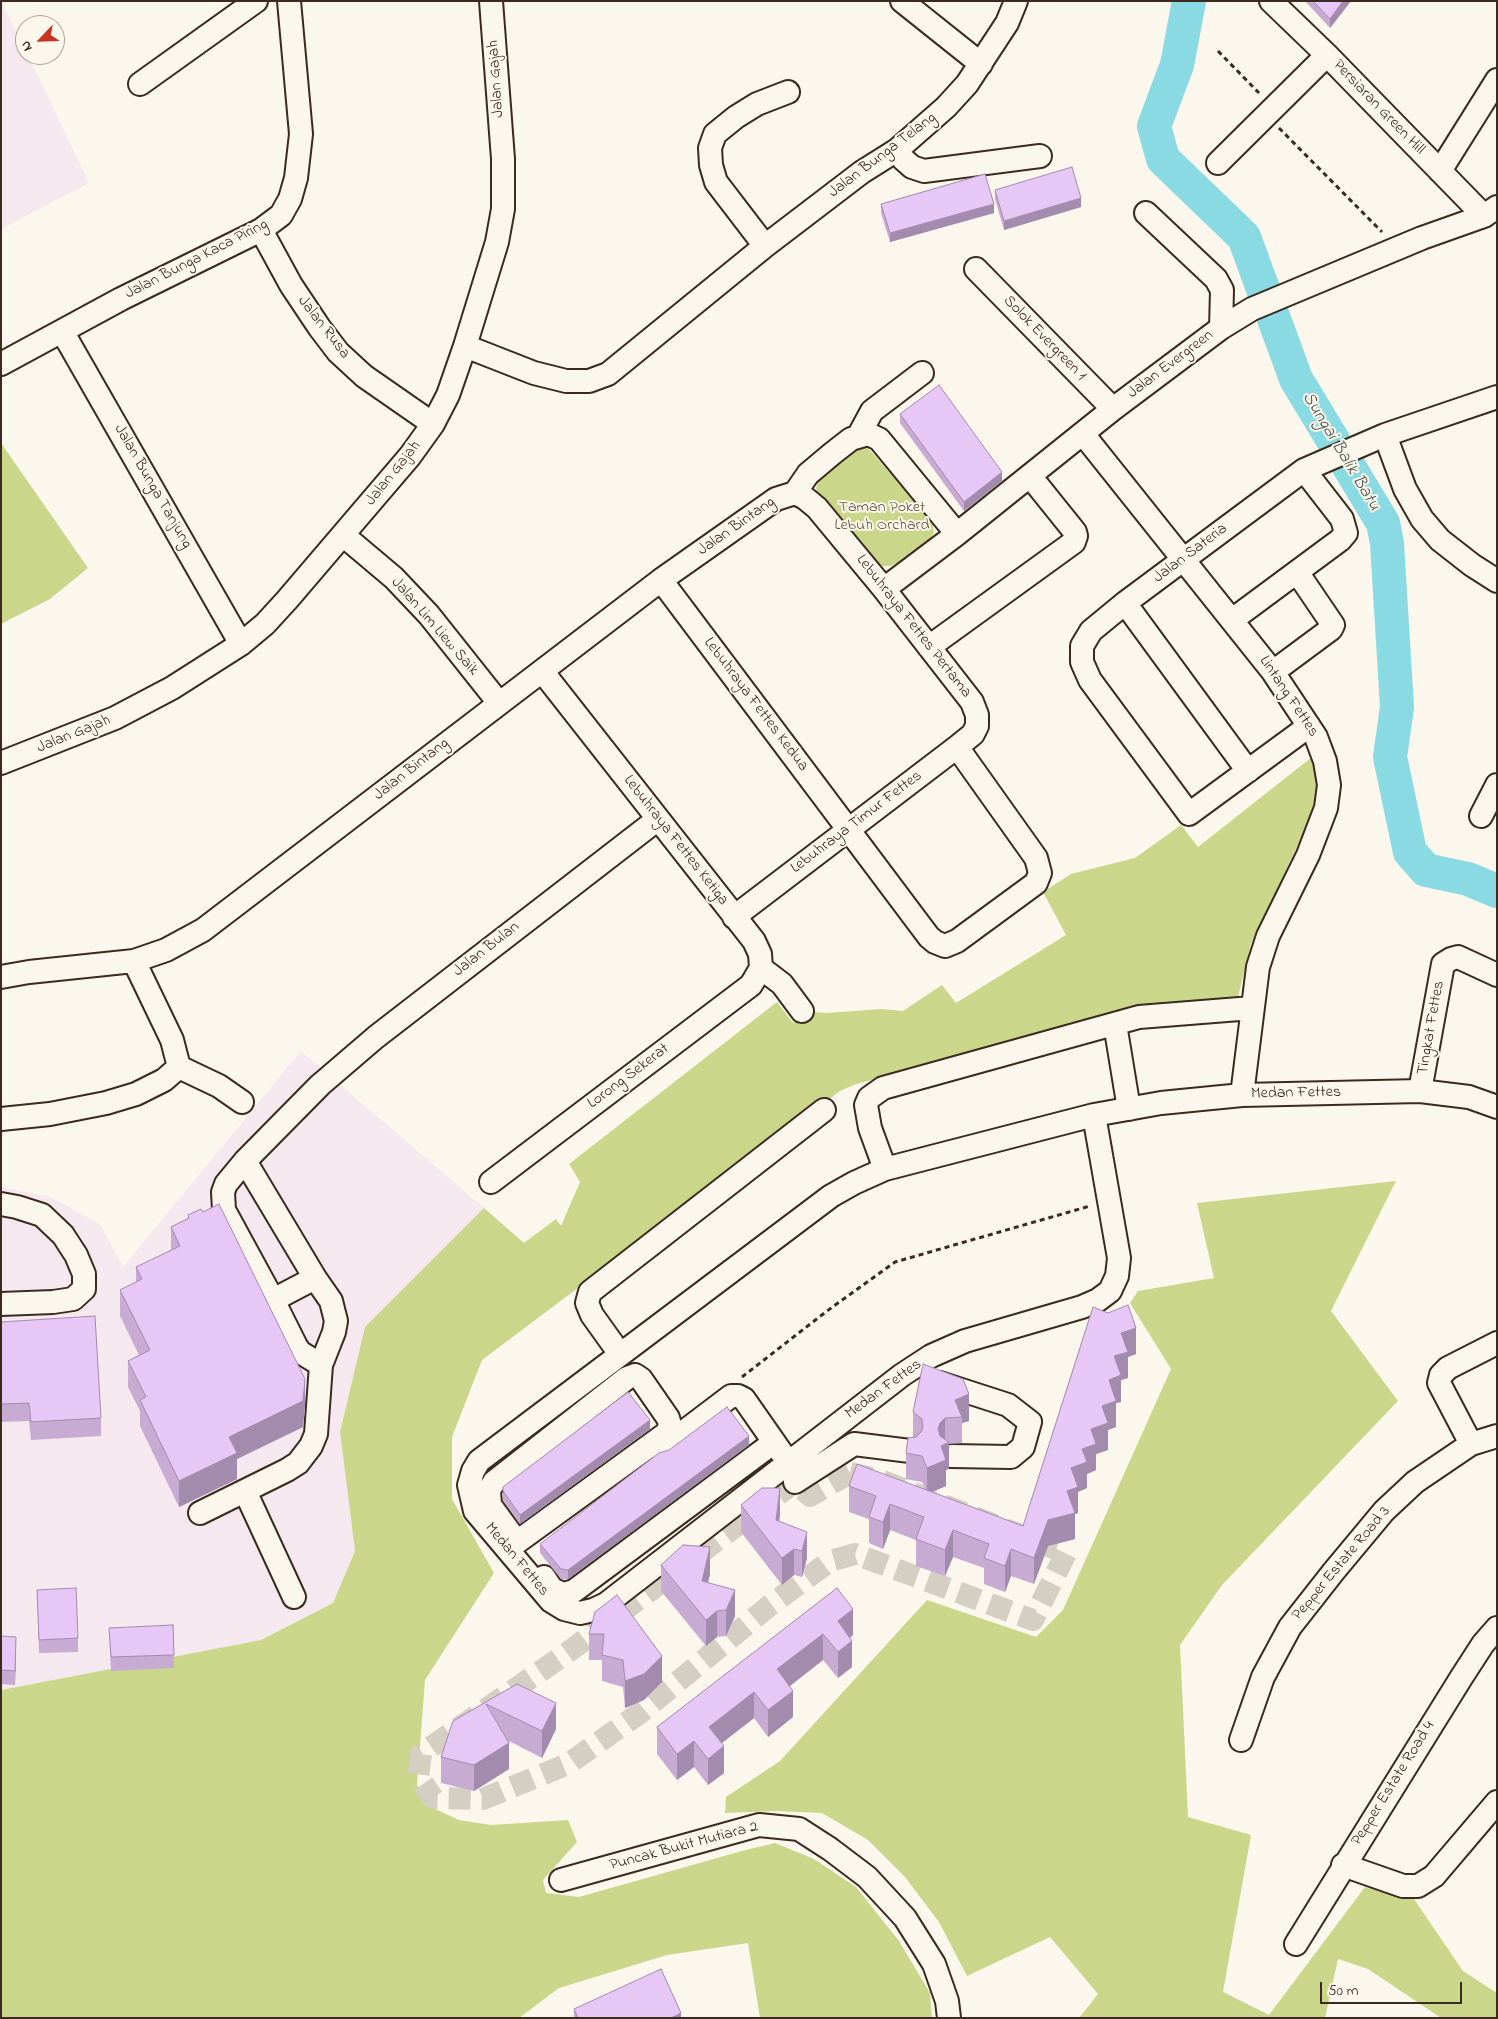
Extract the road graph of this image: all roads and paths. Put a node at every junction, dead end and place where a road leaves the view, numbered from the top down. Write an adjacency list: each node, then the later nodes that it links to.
1 (256, 1): 11 (street)
2 (289, 1): 20 (street, Jalan Bunga Kaca Piring)
3 (492, 1): 26 (street, Jalan Gajah)
4 (902, 1): 9 (street)
5 (1016, 1): 9 (street, Jalan Bunga Telang)
6 (1271, 1): 8 (street, Persiaran Green Hill)
7 (1218, 51): 13 (path)
8 (1327, 55): 13 (street); 17 (street, Persiaran Green Hill)
9 (981, 64): 14 (street, Jalan Bunga Telang)
10 (1497, 80): 17 (street)
11 (140, 84)
12 (788, 92): 21 (street)
13 (1270, 112): 16 (street); 22 (path)
14 (897, 150): 15 (street); 21 (street, Jalan Bunga Telang)
15 (1040, 156)
16 (1218, 163)
17 (1440, 171): 18 (street, Persiaran Green Hill)
18 (1490, 211): 22 (street, Jalan Evergreen)
19 (1146, 213): 24 (street)
20 (261, 230): 25 (street, Jalan Bunga Kaca Piring); 31 (street, Jalan Rusa)
21 (765, 246): 26 (street, Jalan Bunga Telang)
22 (1398, 248): 24 (street, Jalan Evergreen)
23 (976, 269): 30 (street, Solok Evergreen 1)
24 (1221, 328): 30 (street, Jalan Evergreen)
25 (62, 331): 27 (street, Jalan Bunga Kaca Piring); 47 (street, Jalan Bunga Tanjung)
26 (465, 346): 31 (street, Jalan Gajah)
27 (1, 364)
28 (922, 373): 33 (street)
29 (1497, 396): 34 (street, Jalan Sateria)
30 (1113, 409): 32 (street, Jalan Evergreen)
31 (433, 424): 39 (street, Jalan Gajah)
32 (1083, 434): 36 (street, Jalan Evergreen); 40 (street, Lintang Fettes)
33 (859, 435): 37 (street); 38 (street)
34 (1385, 435): 35 (street, Jalan Sateria); 43 (street)
35 (1304, 470): 40 (street, Jalan Sateria); 41 (street)
36 (1030, 476): 38 (street, Jalan Evergreen); 48 (street)
37 (795, 492): 42 (street, Jalan Bintang); 44 (street, Lebuhraya Fettes Pertama)
38 (957, 534): 44 (street, Jalan Evergreen)
39 (343, 535): 47 (street, Jalan Gajah); 51 (street, Jalan Lim Liew Saik)
40 (1183, 560): 45 (street, Jalan Sateria); 46 (street, Lintang Fettes)
41 (1297, 572): 46 (street); 50 (street)
42 (661, 580): 49 (street, Jalan Bintang); 60 (street, Lebuhraya Fettes Kedua)
43 (1497, 581)
44 (884, 589): 48 (street, Lebuhraya Fettes Pertama)
45 (1125, 603): 56 (street); 56 (street, Jalan Sateria)
46 (1232, 620): 50 (street, Lintang Fettes)
47 (241, 644): 55 (street, Jalan Gajah)
48 (929, 648): 52 (street, Lebuhraya Fettes Pertama)
49 (542, 670): 51 (street, Jalan Bintang); 59 (street, Lebuhraya Fettes Ketiga)
50 (1273, 672): 53 (street, Lintang Fettes)
51 (499, 703): 62 (street, Jalan Bintang)
52 (977, 726): 54 (street, Lebuhraya Timur Fettes)
53 (1310, 726): 56 (street); 66 (street, Lintang Fettes)
54 (957, 748): 60 (street, Lebuhraya Timur Fettes); 60 (street, Lebuhraya Fettes Kedua)
55 (1, 763)
56 (1248, 771)
57 (1497, 785): 58 (street)
58 (1481, 816)
59 (658, 819): 61 (street, Lebuhraya Fettes Ketiga); 78 (street, Jalan Bulan)
60 (849, 830): 61 (street, Lebuhraya Timur Fettes)
61 (734, 917): 63 (street, Lebuhraya Fettes Ketiga)
62 (134, 961): 65 (street, Jalan Bintang); 69 (street)
63 (761, 968): 67 (street); 80 (street, Lorong Sekerat)
64 (1497, 975): 70 (street, Tingkat Fettes)
65 (1, 977)
66 (1252, 1008): 68 (street); 71 (street, Lintang Fettes)
67 (802, 1012)
68 (1115, 1024): 74 (street); 79 (street)
69 (179, 1067): 72 (street); 77 (street)
70 (1420, 1091): 71 (street, Medan Fettes); 73 (street, Medan Fettes)
71 (1242, 1095): 74 (street, Medan Fettes)
72 (242, 1102)
73 (1497, 1107)
74 (1129, 1109): 76 (street, Medan Fettes)
75 (824, 1110): 87 (street)
76 (1094, 1115): 79 (street, Medan Fettes); 89 (street, Medan Fettes)
77 (1, 1119)
78 (245, 1162): 83 (street); 84 (street, Jalan Bulan)
79 (885, 1169): 87 (street, Medan Fettes)
80 (491, 1182)
81 (1, 1204): 85 (street)
82 (1083, 1208): 90 (path)
83 (316, 1278): 84 (street); 88 (street)
84 (273, 1300): 88 (street, Jalan Bulan)
85 (1, 1304)
86 (1497, 1342): 95 (street)
87 (620, 1354): 91 (street, Medan Fettes)
88 (321, 1365): 99 (street)
89 (902, 1375): 97 (street); 98 (street, Medan Fettes)
90 (735, 1382)
91 (551, 1407): 92 (street); 101 (street, Medan Fettes)
92 (568, 1426): 92 (street)
93 (1497, 1436): 95 (street, Pepper Estate Road 3)
94 (773, 1443): 98 (street); 101 (street); 101 (street)
95 (1471, 1444): 104 (street, Pepper Estate Road 3)
96 (910, 1451): 98 (street)
97 (951, 1456)
98 (792, 1472): 101 (street, Medan Fettes)
99 (245, 1491): 100 (street); 102 (street)
100 (200, 1513)
101 (520, 1556)
102 (294, 1597)
103 (1497, 1628): 106 (street, Pepper Estate Road 4)
104 (1241, 1740)
105 (1497, 1802): 106 (street)
106 (1344, 1865): 108 (street, Pepper Estate Road 4)
107 (561, 1880): 109 (street, Puncak Bukit Mutiara 2)
108 (1296, 1944)
109 (948, 2018)

